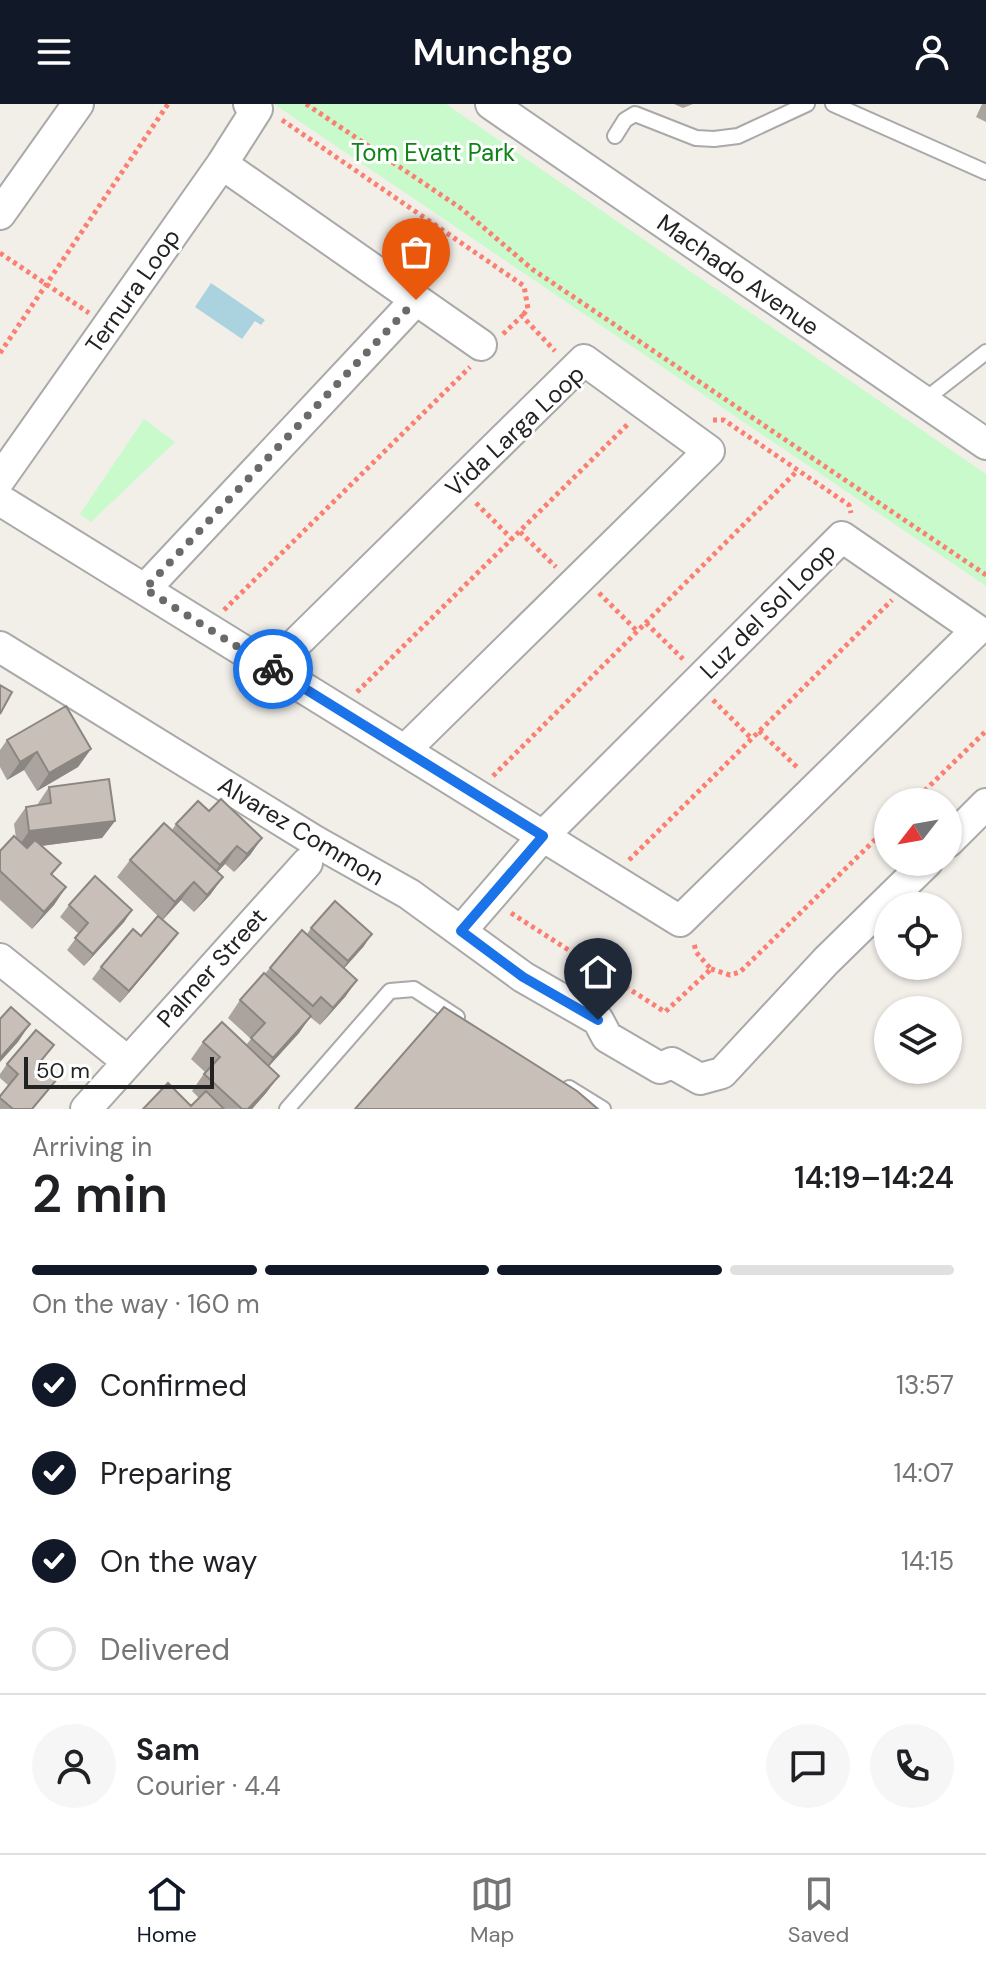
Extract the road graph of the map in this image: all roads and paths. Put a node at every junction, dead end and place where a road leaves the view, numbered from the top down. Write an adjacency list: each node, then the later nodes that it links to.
1 (78, 104): 11 (street)
2 (168, 104): 13 (path)
3 (306, 104): 32 (path)
4 (491, 104): 21 (street, Machado Avenue)
5 (807, 104): 8 (lane)
6 (833, 104): 10 (lane)
7 (253, 107): 9 (street, Ternura Loop); 15 (path)
8 (615, 136)
9 (222, 164): 14 (street); 16 (street, Ternura Loop)
10 (986, 172)
11 (0, 214)
12 (0, 253): 13 (path)
13 (46, 285): 16 (path); 19 (path)
14 (416, 300): 17 (street); 35 (street)
15 (522, 316): 17 (path); 20 (path)
16 (108, 325): 26 (street, Ternura Loop)
17 (484, 350): 37 (path)
18 (986, 352): 21 (lane)
19 (0, 353)
20 (574, 370): 22 (street, Vida Larga Loop); 27 (street, Vida Larga Loop)
21 (922, 402): 24 (street, Machado Avenue)
22 (646, 406): 23 (street, Vida Larga Loop); 29 (path)
23 (689, 436): 25 (path); 33 (street)
24 (986, 444)
25 (798, 470): 31 (path); 36 (path)
26 (0, 479)
27 (458, 484): 30 (path); 40 (street, Vida Larga Loop)
28 (0, 500): 35 (street)
29 (520, 532): 30 (path); 33 (path)
30 (512, 539): 42 (path)
31 (859, 549): 34 (street, Luz del Sol Loop); 41 (street, Luz del Sol Loop)
32 (986, 575)
33 (578, 580): 38 (path); 46 (street)
34 (909, 583): 43 (path); 47 (street, Luz del Sol Loop)
35 (145, 589): 37 (street)
36 (646, 623): 38 (path); 41 (path)
37 (206, 627): 40 (street)
38 (638, 632): 49 (path)
39 (0, 647): 59 (street, Alvarez Common)
40 (271, 668): 42 (street)
41 (699, 680): 45 (path); 52 (street, Luz del Sol Loop)
42 (340, 710): 46 (street)
43 (759, 731): 45 (path); 47 (path)
44 (986, 731): 48 (path)
45 (752, 739): 57 (path)
46 (405, 750): 49 (street)
47 (817, 787): 58 (street, Luz del Sol Loop)
48 (927, 788)
49 (475, 794): 52 (street)
50 (986, 804): 51 (street)
51 (962, 828)
52 (543, 836): 55 (street, Luz del Sol Loop); 57 (street)
53 (874, 841): 61 (path)
54 (307, 863): 63 (street, Palmer Street)
55 (513, 870): 59 (street, Luz del Sol Loop); 61 (path)
56 (913, 876): 59 (street, Alvarez Common)
57 (612, 878): 58 (street)
58 (683, 918): 61 (path)
59 (461, 931)
60 (0, 959): 63 (street)
61 (711, 969)
62 (477, 1029): 66 (lane)
63 (127, 1061): 65 (street, Palmer Street)
64 (553, 1077): 67 (lane)
65 (86, 1109)
66 (287, 1109)
67 (603, 1109)

